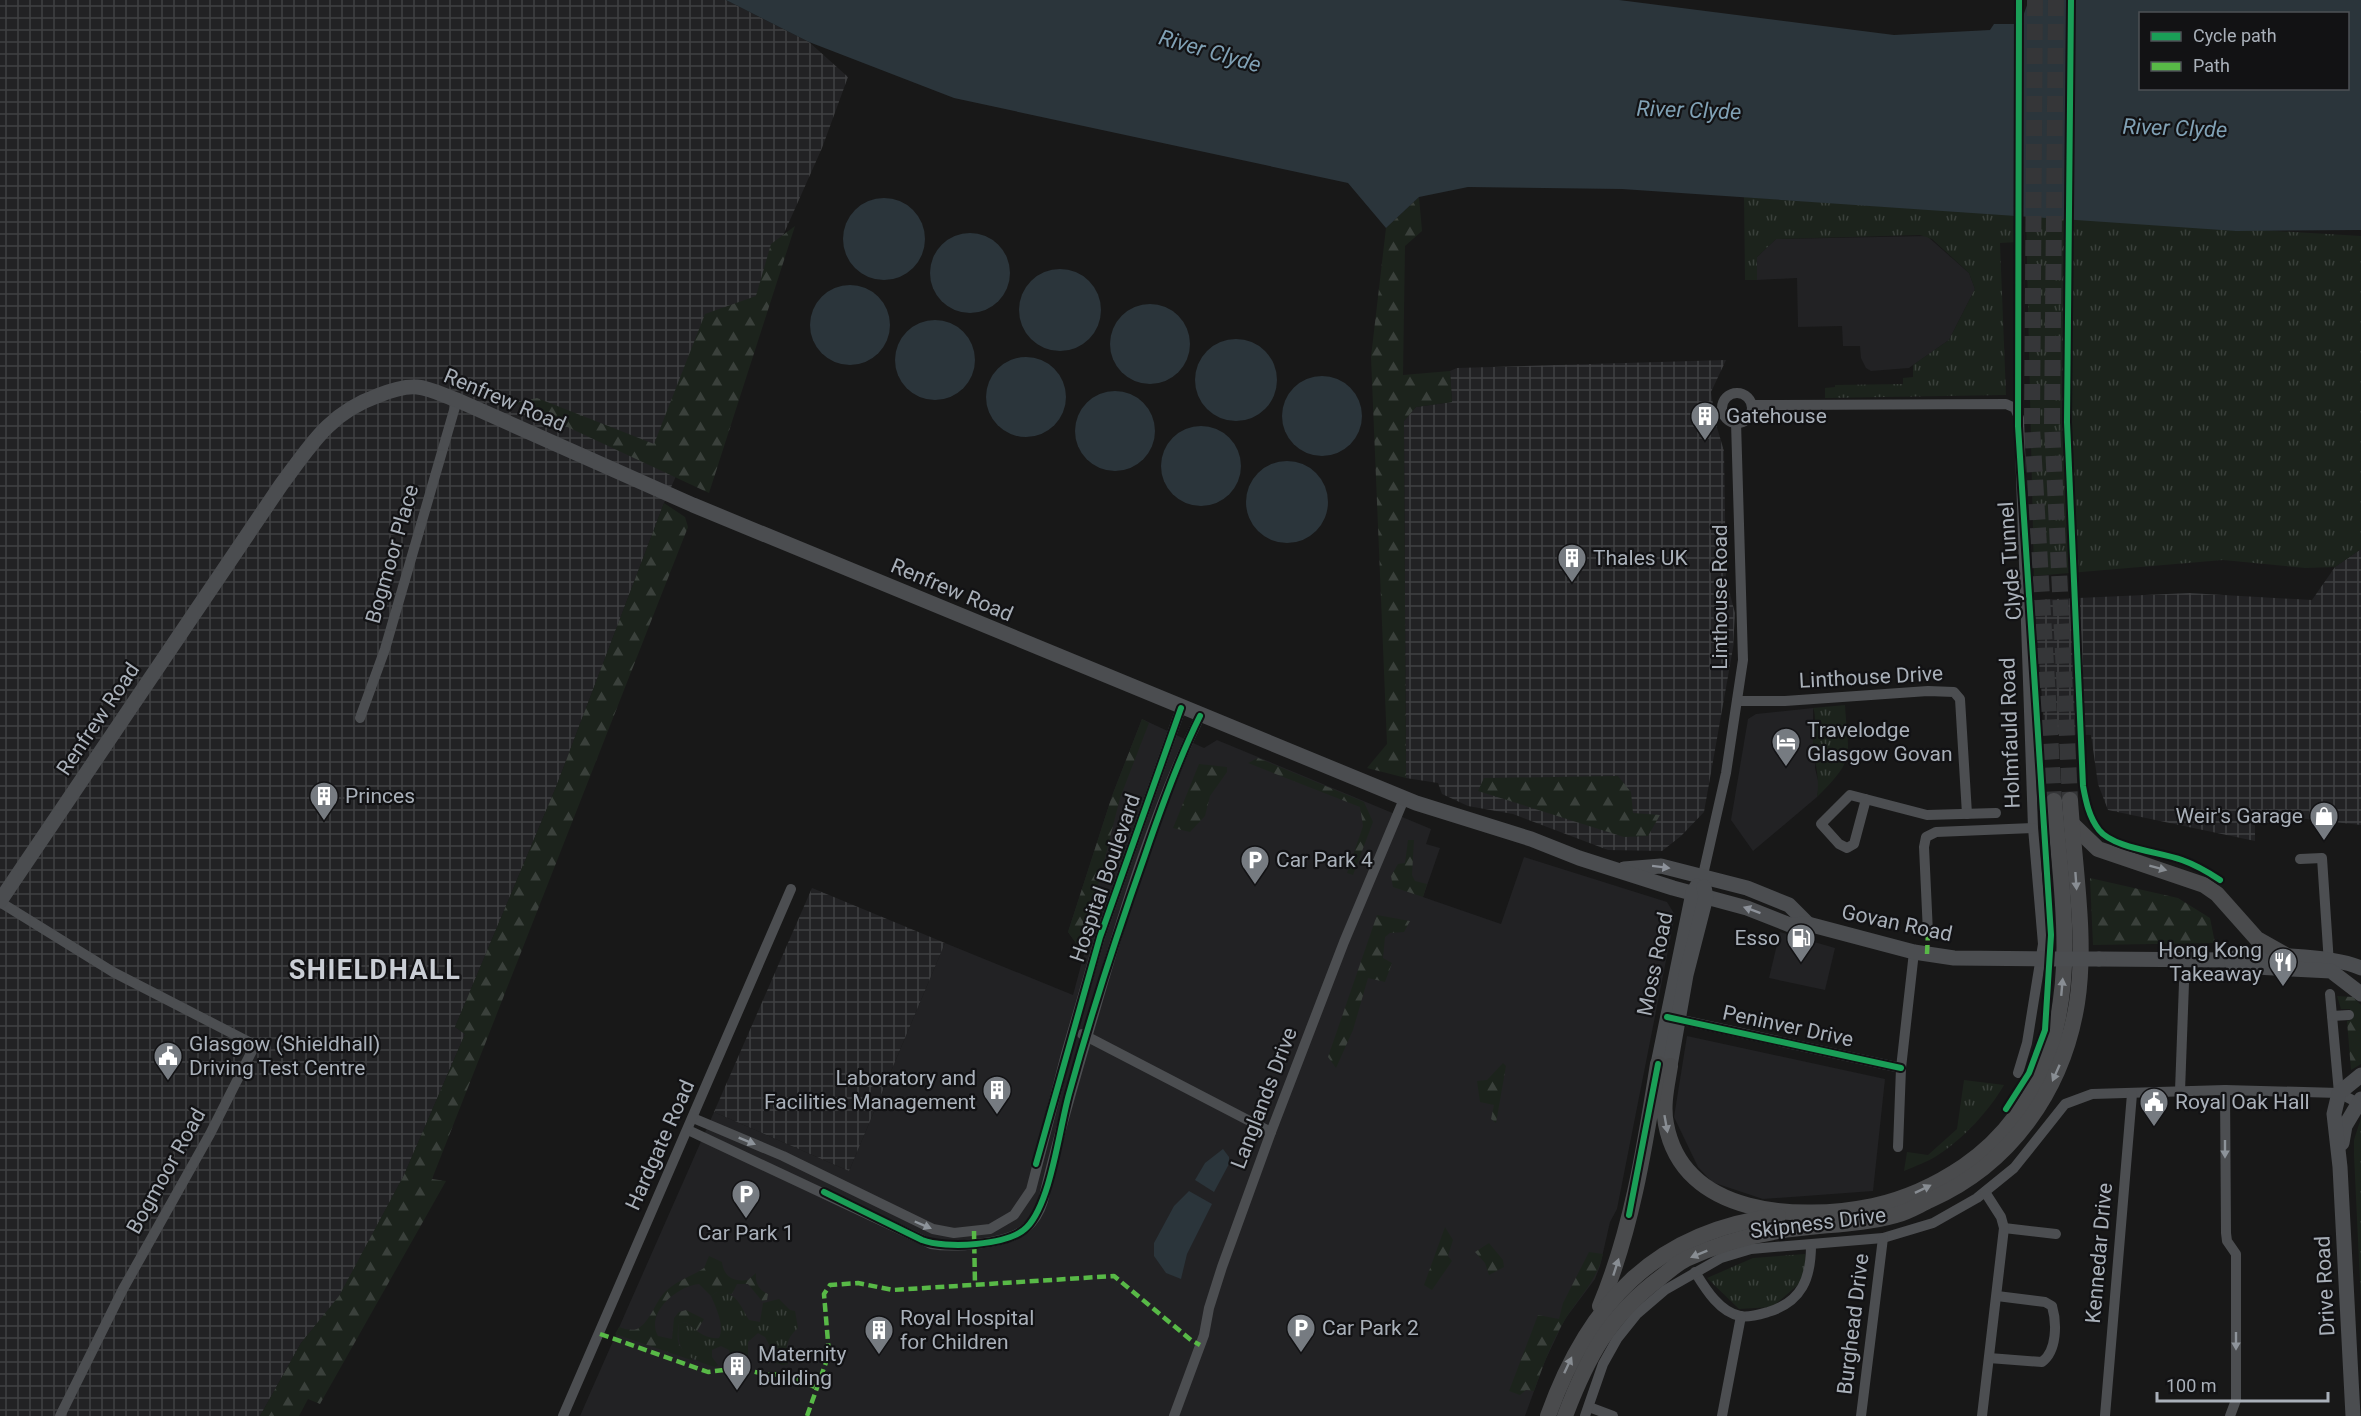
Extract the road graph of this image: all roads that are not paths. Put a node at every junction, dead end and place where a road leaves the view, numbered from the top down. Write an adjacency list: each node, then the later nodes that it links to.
1 (457, 400): 5 (street, Renfrew Road); 7 (street, Bogmoor Place); 19 (street, Renfrew Road)
2 (1752, 405): 3 (street); 3 (street, Linthouse Road); 13 (street, Holmfauld Road)
3 (1736, 422): 4 (street, Linthouse Road)
4 (1737, 701): 11 (street, Linthouse Drive); 16 (street, Linthouse Road)
5 (1180, 708): 6 (street, Renfrew Road); 34 (street, Hospital Boulevard)
6 (1200, 716): 8 (street, Renfrew Road); 35 (street, Hospital Boulevard)
7 (360, 718)
8 (1404, 799): 15 (street, Govan Road); 47 (street, Langlands Drive)
9 (1866, 799): 9 (street); 11 (street)
10 (1996, 813): 11 (street)
11 (1967, 814)
12 (2071, 823): 23 (main road, one-way to 23); 51 (main road, one-way to 12); 66 (main road, one-way to 66)
13 (2033, 828): 21 (street); 24 (street, Holmfauld Road)
14 (2300, 859): 26 (street)
15 (1619, 870): 16 (street, one-way to 16); 18 (street, Govan Road)
16 (1703, 875): 18 (street); 20 (street)
17 (791, 889): 45 (street, Hardgate Road)
18 (1699, 895): 20 (street, Govan Road, one-way to 18); 33 (street, Moss Road)
19 (0, 901): 62 (street, Bogmoor Road)
20 (1808, 924): 22 (street, Govan Road)
21 (1928, 933)
22 (1914, 952): 24 (street, Govan Road); 37 (street)
23 (2287, 956): 25 (street, Govan Road); 26 (street, Govan Road)
24 (2046, 959): 25 (street, Govan Road, bridge); 38 (street, Holmfauld Road)
25 (2227, 960): 26 (street, Govan Road)
26 (2330, 966): 27 (street, Govan Road); 30 (street)
27 (2361, 968)
28 (2184, 983): 41 (street)
29 (2330, 994): 32 (street, Drive Road)
30 (2361, 994)
31 (2349, 1014): 32 (street)
32 (2332, 1016): 42 (street, Drive Road)
33 (1672, 1018): 36 (street, Moss Road); 37 (street, Peninver Drive)
34 (1072, 1030): 35 (street); 45 (street, Hospital Boulevard, one-way to 34)
35 (1087, 1036): 46 (street, Hospital Boulevard); 47 (street)
36 (1664, 1065): 51 (main road, one-way to 51); 59 (main road, one-way to 36)
37 (1901, 1068): 48 (street)
38 (2018, 1073)
39 (2361, 1075): 42 (street)
40 (2225, 1090): 41 (street, Skipness Drive); 42 (street, Skipness Drive); 72 (street, one-way to 72)
41 (2180, 1091): 43 (street, Skipness Drive)
42 (2338, 1092): 44 (street, Drive Road); 49 (street, Drive Road)
43 (2132, 1094): 50 (street, Skipness Drive); 71 (street, Kennedar Drive)
44 (2359, 1101): 49 (street, Drive Road)
45 (693, 1118): 46 (street, Hardgate Road)
46 (688, 1130): 63 (street, Hardgate Road)
47 (1271, 1132): 64 (street, Langlands Drive)
48 (1898, 1147)
49 (2339, 1155): 73 (street, Drive Road)
50 (1985, 1192): 52 (street); 54 (street, Skipness Drive)
51 (1806, 1214): 59 (main road)
52 (2004, 1228): 53 (street); 57 (street)
53 (2056, 1234)
54 (1883, 1238): 55 (street, Skipness Drive); 69 (street, Burghead Drive)
55 (1811, 1245): 56 (street, Skipness Drive); 58 (street)
56 (1695, 1272): 58 (street); 61 (street, Skipness Drive)
57 (1997, 1296): 60 (street); 60 (street)
58 (1741, 1316): 68 (street)
59 (1596, 1318): 65 (main road, one-way to 59)
60 (1989, 1358): 70 (street)
61 (1587, 1411): 67 (street)
62 (60, 1416)
63 (563, 1416)
64 (1174, 1416)
65 (1548, 1416)
66 (1565, 1416)
67 (1613, 1416)
68 (1722, 1416)
69 (1860, 1416)
70 (1982, 1416)
71 (2105, 1416)
72 (2230, 1416)
73 (2353, 1416)

